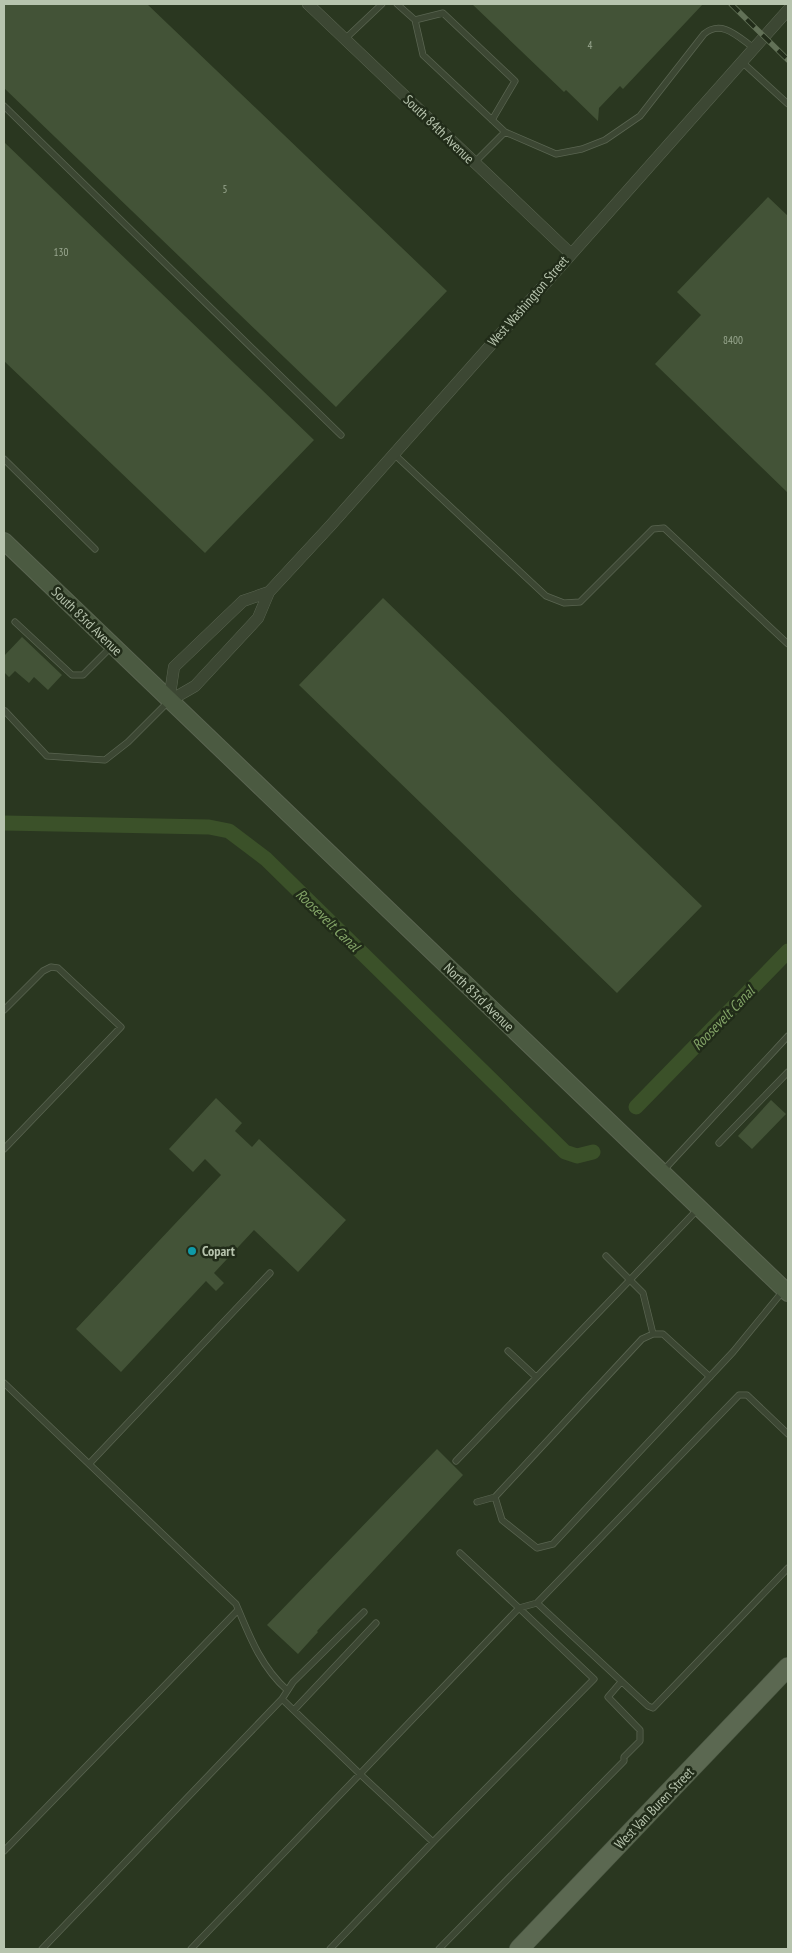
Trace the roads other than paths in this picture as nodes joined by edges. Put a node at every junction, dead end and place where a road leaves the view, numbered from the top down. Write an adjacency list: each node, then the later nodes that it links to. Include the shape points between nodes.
1 (308, 4): 6 (street, South 84th Avenue)
2 (382, 4): 6 (lane)
3 (397, 4): 5 (lane)
4 (787, 15): 7 (street, West Washington Street)
5 (415, 20): 11 (lane, via 423,55); 11 (lane, via 443,13 515,81)
6 (345, 39): 13 (street, South 84th Avenue)
7 (754, 48): 8 (street, West Washington Street); 12 (lane, via 730,31 712,27 640,116 605,140 582,149 556,154)
8 (742, 62): 9 (lane); 14 (street, West Washington Street)
9 (788, 104)
10 (4, 106): 15 (lane)
11 (492, 120): 12 (lane)
12 (505, 132): 13 (lane)
13 (474, 163): 14 (street, South 84th Avenue)
14 (570, 253): 16 (street, West Washington Street)
15 (341, 435)
16 (394, 454): 20 (street, West Washington Street); 22 (lane, via 546,596 564,603 580,602 654,529 664,528)
17 (4, 458): 19 (lane)
18 (4, 541): 23 (main road, South 83rd Avenue)
19 (95, 549)
20 (269, 592): 24 (street, West Washington Street, via 258,618 227,652 195,686); 24 (street, West Washington Street, via 243,601 174,667)
21 (15, 622): 23 (lane, via 72,675 83,675)
22 (788, 644)
23 (113, 646): 24 (main road, South 83rd Avenue)
24 (169, 701): 25 (lane, via 105,760 47,756); 31 (main road, North 83rd Avenue)
25 (5, 711)
26 (4, 1010): 30 (lane, via 43,971 58,968 120,1027)
27 (788, 1036): 31 (lane)
28 (788, 1072): 29 (lane)
29 (719, 1143)
30 (4, 1149)
31 (661, 1173): 32 (main road, North 83rd Avenue)
32 (699, 1208): 35 (lane); 36 (main road, North 83rd Avenue)
33 (606, 1256): 35 (lane)
34 (270, 1273): 44 (lane)
35 (630, 1280): 37 (lane, via 644,1293); 39 (lane)
36 (787, 1290): 40 (lane)
37 (653, 1334): 40 (lane, via 663,1334); 45 (lane, via 642,1339)
38 (508, 1351): 39 (lane)
39 (536, 1377): 43 (lane)
40 (710, 1377): 45 (lane, via 553,1544 538,1548 502,1520)
41 (4, 1383): 44 (lane)
42 (788, 1434): 49 (lane, via 747,1395 739,1395)
43 (456, 1461)
44 (89, 1464): 51 (lane, via 236,1604)
45 (495, 1497): 46 (lane)
46 (477, 1502)
47 (460, 1553): 50 (lane)
48 (788, 1568): 55 (lane, via 653,1708)
49 (537, 1603): 50 (lane); 55 (lane)
50 (519, 1608): 59 (lane); 60 (lane, via 594,1679)
51 (238, 1610): 56 (lane, via 272,1678); 61 (lane)
52 (364, 1612): 56 (lane)
53 (376, 1623): 58 (lane)
54 (788, 1667): 66 (main road, West Van Buren Street)
55 (621, 1682): 65 (lane, via 608,1697 640,1730 640,1741)
56 (286, 1690): 57 (lane)
57 (282, 1699): 58 (lane); 62 (lane)
58 (294, 1710): 59 (lane)
59 (360, 1774): 60 (lane); 63 (lane)
60 (433, 1842): 64 (lane)
61 (4, 1851)
62 (42, 1949)
63 (192, 1949)
64 (330, 1949)
65 (439, 1949)
66 (519, 1949)

